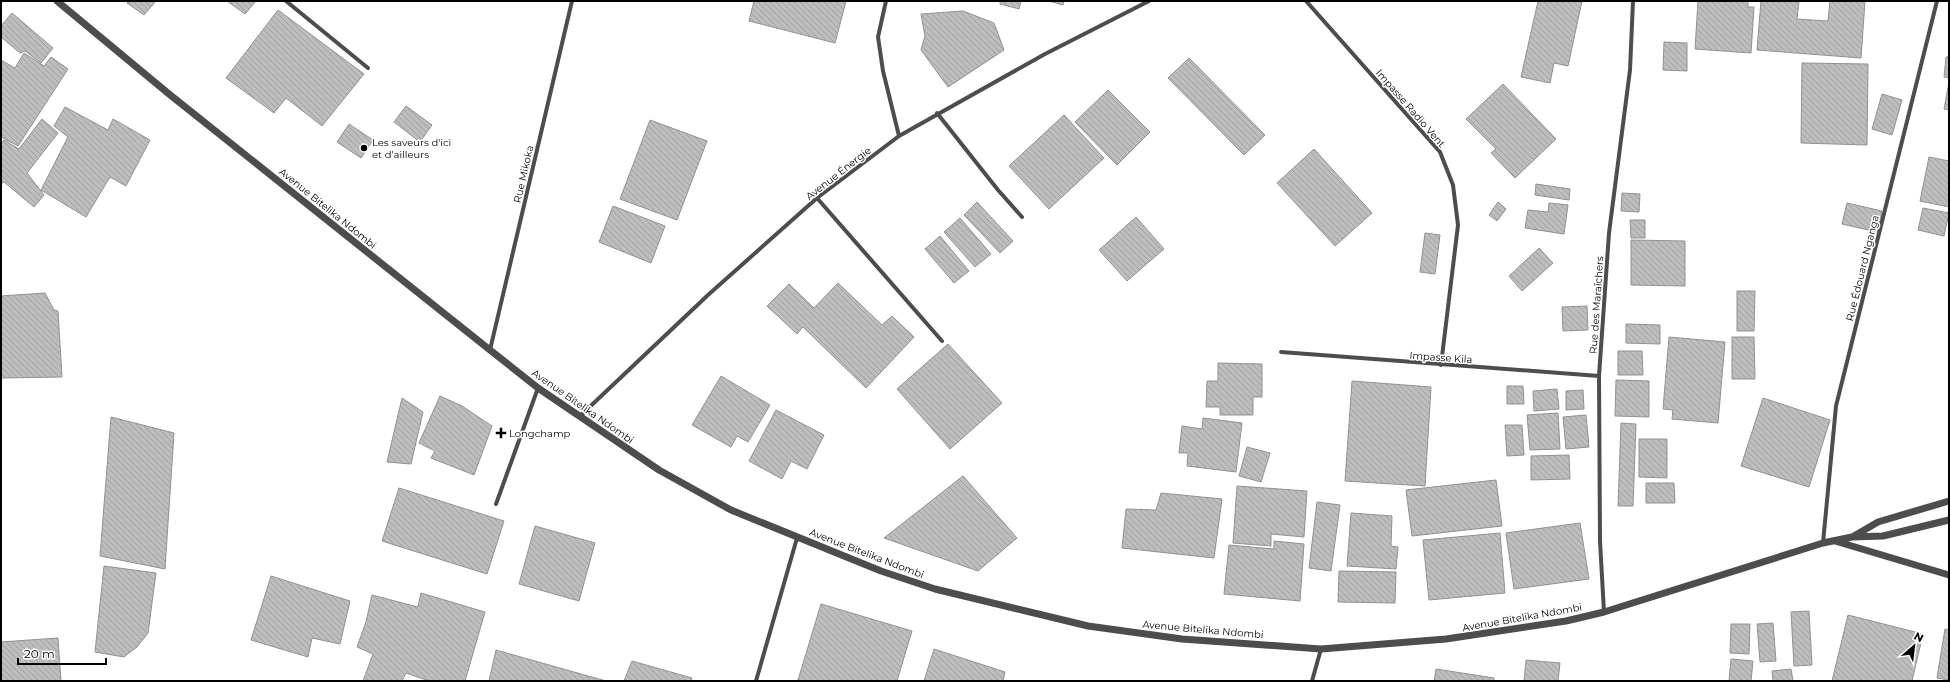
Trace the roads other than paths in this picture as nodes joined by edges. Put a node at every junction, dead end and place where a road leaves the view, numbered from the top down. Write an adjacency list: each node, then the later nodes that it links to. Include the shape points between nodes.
1 (57, 1): 16 (street, Avenue Bitelika Ndombi, via 169,94)
2 (286, 1): 10 (street)
3 (572, 1): 16 (street, Rue Mikoka)
4 (886, 1): 12 (street, via 878,37 883,71)
5 (1148, 1): 9 (street, Avenue Énergie)
6 (1306, 1): 18 (street, Impasse Radio Vent, via 1440,152 1454,186 1458,225)
7 (1633, 1): 19 (street, Rue des Maraîchers, via 1630,70 1609,233)
8 (1937, 1): 28 (street, Rue Édouard Nganga, via 1836,406)
9 (1143, 2): 11 (street, Avenue Énergie)
10 (368, 68)
11 (937, 114): 12 (street, Avenue Énergie); 14 (street)
12 (900, 136): 13 (street, Avenue Énergie)
13 (817, 198): 15 (street); 21 (street, Avenue Énergie, via 708,295)
14 (1022, 217)
15 (942, 341)
16 (490, 350): 20 (street, Avenue Bitelika Ndombi)
17 (1281, 352): 18 (street, Impasse Kila)
18 (1441, 365): 19 (street, Impasse Kila)
19 (1599, 376): 30 (street, Rue des Maraîchers, via 1600,541)
20 (538, 388): 21 (street, Avenue Bitelika Ndombi); 23 (street)
21 (579, 416): 26 (street, Avenue Bitelika Ndombi, via 660,470 724,506)
22 (1949, 502): 25 (street, via 1878,522)
23 (496, 504)
24 (1949, 520): 25 (street, via 1884,536)
25 (1852, 537): 27 (street, Avenue Bitelika Ndombi)
26 (797, 538): 31 (street, Avenue Bitelika Ndombi, via 935,589 1088,626 1182,639); 32 (street)
27 (1835, 541): 28 (street, Avenue Bitelika Ndombi); 29 (street)
28 (1823, 543): 30 (street, Avenue Bitelika Ndombi)
29 (1949, 575)
30 (1604, 612): 31 (street, Avenue Bitelika Ndombi, via 1566,621 1446,640)
31 (1321, 649): 33 (street)
32 (756, 681)
33 (1312, 681)

